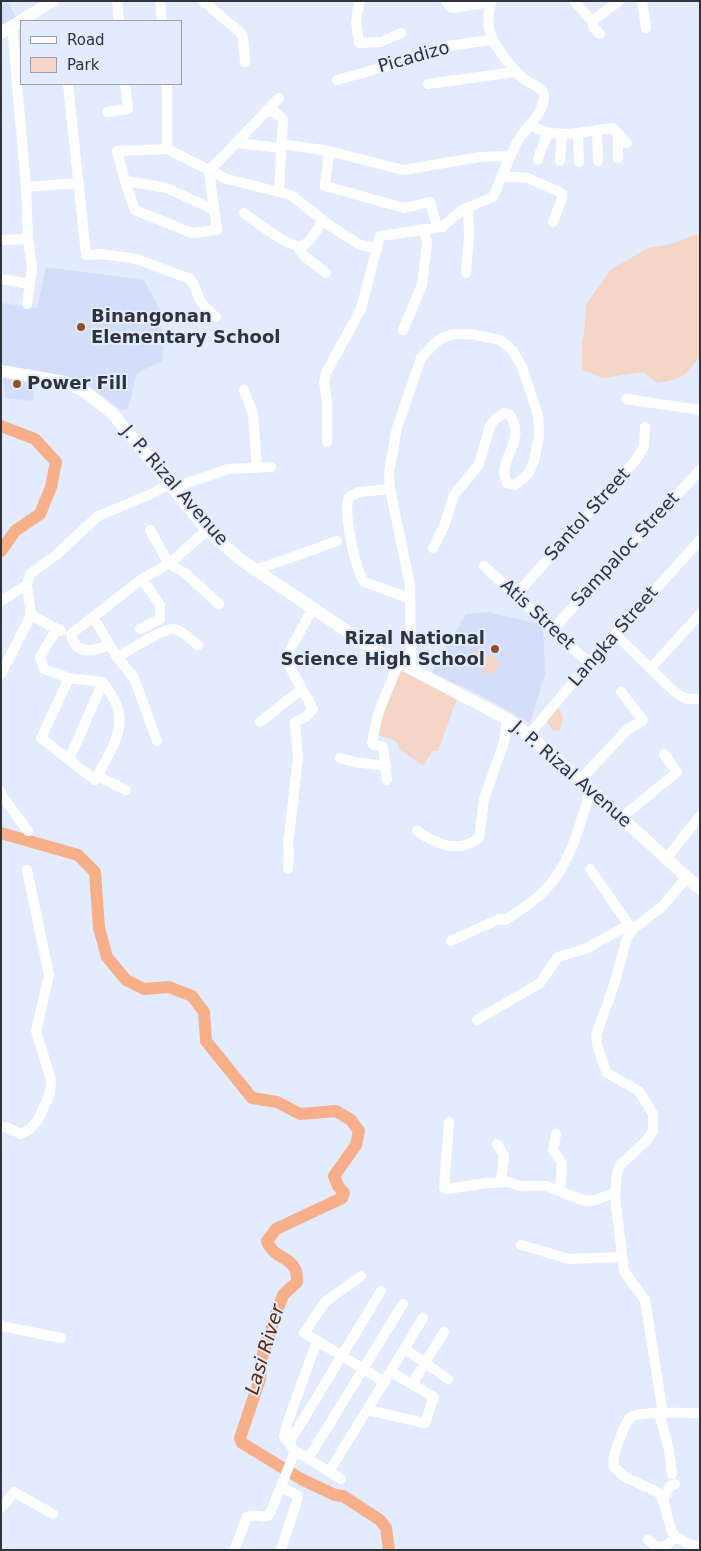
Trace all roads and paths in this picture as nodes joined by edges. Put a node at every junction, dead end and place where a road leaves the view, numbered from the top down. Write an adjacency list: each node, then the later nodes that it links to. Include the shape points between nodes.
1 (53, 1): 11 (main road)
2 (117, 1): 12 (street)
3 (160, 1): 13 (street)
4 (203, 1): 21 (street, via 241,33)
5 (359, 1): 18 (street, via 356,22 360,43 381,42)
6 (446, 1): 10 (street, via 453,8)
7 (574, 1): 15 (street)
8 (619, 1): 15 (street)
9 (642, 1): 16 (street)
10 (490, 2): 20 (street, via 488,18)
11 (22, 20)
12 (119, 20)
13 (162, 20)
14 (20, 21): 17 (main road)
15 (592, 21): 19 (street)
16 (646, 28)
17 (7, 29): 52 (street)
18 (401, 33)
19 (600, 34)
20 (492, 40): 22 (street); 23 (street, Picadizo, via 448,46)
21 (245, 62)
22 (516, 72): 24 (street); 31 (street, via 543,92 540,109)
23 (337, 80)
24 (428, 84)
25 (68, 85): 51 (street)
26 (125, 85): 30 (street, via 128,109)
27 (167, 85): 40 (street)
28 (279, 98): 29 (street)
29 (266, 111): 37 (street); 39 (street, via 283,119)
30 (107, 112)
31 (530, 125): 33 (street); 42 (street)
32 (597, 130): 35 (street); 36 (street, via 614,128); 46 (street)
33 (547, 132): 34 (street); 44 (street)
34 (562, 134): 35 (street); 45 (street)
35 (578, 134): 47 (street)
36 (618, 134): 38 (street); 43 (street)
37 (236, 143): 39 (street); 48 (street)
38 (627, 143)
39 (282, 146): 41 (street); 53 (street)
40 (167, 149): 48 (street); 50 (street, via 117,151)
41 (328, 151): 42 (street, via 403,170 480,157); 59 (street, via 325,186 404,208 430,202)
42 (511, 156): 49 (street)
43 (618, 158)
44 (538, 160)
45 (560, 160)
46 (598, 161)
47 (579, 162)
48 (209, 171): 53 (street); 55 (street)
49 (502, 176): 54 (street, via 493,197); 58 (street, via 528,178 562,194)
50 (125, 181): 55 (street, via 166,188); 55 (street, via 135,210 192,233 216,230)
51 (79, 183): 52 (street); 70 (street, via 86,255 137,259 190,279 207,310)
52 (26, 187): 61 (street)
53 (279, 192): 57 (street, via 291,196)
54 (468, 208): 59 (street, via 442,227); 66 (street)
55 (214, 210)
56 (244, 213): 63 (street)
57 (323, 220): 63 (street, via 303,246); 64 (street, via 360,245)
58 (553, 222)
59 (437, 227): 60 (street)
60 (424, 229): 64 (street, via 380,236); 71 (street, via 427,243 422,285)
61 (28, 239): 62 (street); 68 (street, via 32,268)
62 (1, 240)
63 (298, 247): 65 (street, via 304,256)
64 (376, 248): 77 (street, via 361,309 326,373)
65 (326, 272)
66 (466, 274)
67 (1, 279): 68 (street)
68 (30, 284): 69 (street)
69 (27, 304)
70 (216, 317)
71 (403, 330)
72 (1, 371): 81 (main road, J. P. Rizal Avenue, via 65,382 84,391 112,413)
73 (244, 390): 79 (street, via 252,414)
74 (626, 399): 75 (street)
75 (700, 410)
76 (645, 427): 93 (street, Santol Street, via 644,446 636,460)
77 (326, 442)
78 (271, 467): 79 (street)
79 (257, 468): 81 (street, via 228,469)
80 (700, 470): 103 (street, Sampaloc Street)
81 (171, 486): 84 (main road, J. P. Rizal Avenue); 92 (street, via 98,516 30,574)
82 (390, 489): 87 (street, via 389,472 397,428 421,358 442,338 454,334 500,340 513,351 522,367 538,415 539,436 534,461 521,482 515,485 507,483 503,476 515,441 515,423 505,413 495,419 479,464 454,494); 94 (street); 94 (street, via 359,492 349,497 350,538 364,582)
83 (150, 530): 88 (street)
84 (207, 530): 88 (street); 90 (main road, J. P. Rizal Avenue)
85 (700, 540): 105 (street, Langka Street)
86 (337, 541): 90 (street)
87 (433, 548)
88 (169, 564): 91 (street); 96 (street, via 185,573)
89 (484, 566): 93 (street, Atis Street)
90 (256, 570): 97 (main road, J. P. Rizal Avenue)
91 (142, 579): 100 (street); 101 (street, via 160,605 160,619)
92 (27, 585): 95 (street); 99 (street)
93 (516, 595): 103 (street, Atis Street)
94 (410, 598): 112 (street)
95 (1, 601)
96 (219, 604)
97 (312, 609): 109 (main road, J. P. Rizal Avenue); 116 (street, via 288,654 287,662)
98 (700, 614): 111 (street)
99 (32, 615): 102 (street); 113 (street)
100 (93, 617): 104 (street); 106 (street)
101 (140, 629)
102 (56, 630): 104 (street); 114 (street, via 40,658 44,669)
103 (552, 630): 110 (street, Atis Street)
104 (71, 634): 106 (street, via 74,644 82,650)
105 (616, 635): 110 (street, Langka Street); 111 (street)
106 (110, 645): 108 (street)
107 (198, 645): 108 (street, via 180,631 171,629)
108 (117, 657): 122 (street, via 134,678)
109 (398, 662): 112 (main road, J. P. Rizal Avenue); 126 (street, via 378,714 372,743 383,747)
110 (589, 663): 121 (street, Langka Street)
111 (651, 668): 118 (street, via 677,694 688,699)
112 (411, 669): 119 (main road, J. P. Rizal Avenue)
113 (1, 674)
114 (69, 678): 115 (street); 125 (street, via 41,738)
115 (103, 682): 125 (street); 127 (street, via 118,707 120,723 118,734)
116 (302, 689): 120 (street); 138 (street, via 313,710 295,722 298,757)
117 (621, 692): 129 (street, via 643,720 627,730)
118 (700, 699)
119 (507, 719): 121 (main road, J. P. Rizal Avenue); 136 (street, via 504,742 484,799 479,838 465,846 443,846)
120 (260, 722)
121 (529, 735): 129 (main road, J. P. Rizal Avenue)
122 (157, 742)
123 (664, 754): 133 (street, via 677,772)
124 (340, 758): 126 (street)
125 (69, 760): 127 (street, via 95,780)
126 (386, 766): 128 (street)
127 (97, 776): 130 (street)
128 (388, 780)
129 (580, 780): 131 (main road, J. P. Rizal Avenue)
130 (126, 790)
131 (590, 791): 133 (main road, J. P. Rizal Avenue); 144 (street, via 574,843 564,867 553,882 505,920 500,919)
132 (1, 792): 135 (street)
133 (621, 818): 137 (main road, J. P. Rizal Avenue)
134 (699, 819): 137 (street)
135 (28, 831)
136 (417, 831)
137 (666, 859): 141 (main road, J. P. Rizal Avenue)
138 (288, 869)
139 (590, 869): 143 (street)
140 (27, 870): 147 (street, via 49,975 36,1031 51,1080 50,1093 38,1120 30,1129 21,1134)
141 (687, 877): 142 (main road, J. P. Rizal Avenue); 143 (street, via 662,907)
142 (700, 890)
143 (631, 926): 145 (street, via 558,957 540,983); 152 (street, via 596,1034 607,1073 639,1091 653,1114 653,1131 620,1165)
144 (451, 941)
145 (477, 1020)
146 (449, 1122): 150 (street, via 444,1188)
147 (1, 1127)
148 (556, 1134): 151 (street, via 553,1150 562,1163)
149 (497, 1144): 150 (street, via 504,1156)
150 (501, 1182): 151 (street, via 546,1186)
151 (560, 1192): 152 (street, via 585,1201)
152 (615, 1192): 154 (street)
153 (521, 1245): 154 (street, via 569,1259)
154 (622, 1257): 173 (street, via 624,1271 645,1300)
155 (361, 1276): 162 (street, via 325,1302 304,1332)
156 (382, 1290): 164 (street)
157 (403, 1304): 166 (street)
158 (423, 1318): 163 (street)
159 (1, 1326): 161 (street)
160 (444, 1332): 165 (street)
161 (61, 1338)
162 (317, 1341): 164 (street); 174 (street, via 287,1424 284,1437)
163 (404, 1349): 165 (street); 167 (street)
164 (342, 1356): 166 (street); 174 (street)
165 (425, 1363): 168 (street); 170 (street)
166 (363, 1369): 169 (street); 175 (street)
167 (391, 1372): 169 (street); 170 (street)
168 (448, 1379)
169 (385, 1382): 171 (street)
170 (412, 1384): 171 (street, via 434,1398 425,1423)
171 (368, 1410): 176 (street)
172 (700, 1412): 173 (street)
173 (661, 1414): 179 (street, via 674,1479); 179 (street, via 645,1413 629,1418 613,1459 614,1467 625,1477 659,1493)
174 (292, 1447): 175 (street); 178 (street)
175 (308, 1459): 176 (street)
176 (329, 1472): 177 (street)
177 (341, 1479)
178 (281, 1486): 186 (street, via 268,1516 247,1517); 187 (street, via 298,1498)
179 (663, 1500): 182 (street)
180 (1, 1508): 181 (street, via 14,1492)
181 (53, 1514)
182 (676, 1537): 184 (street); 185 (street, via 666,1546)
183 (648, 1540): 185 (street)
184 (700, 1547)
185 (657, 1548)
186 (234, 1550)
187 (281, 1550)

